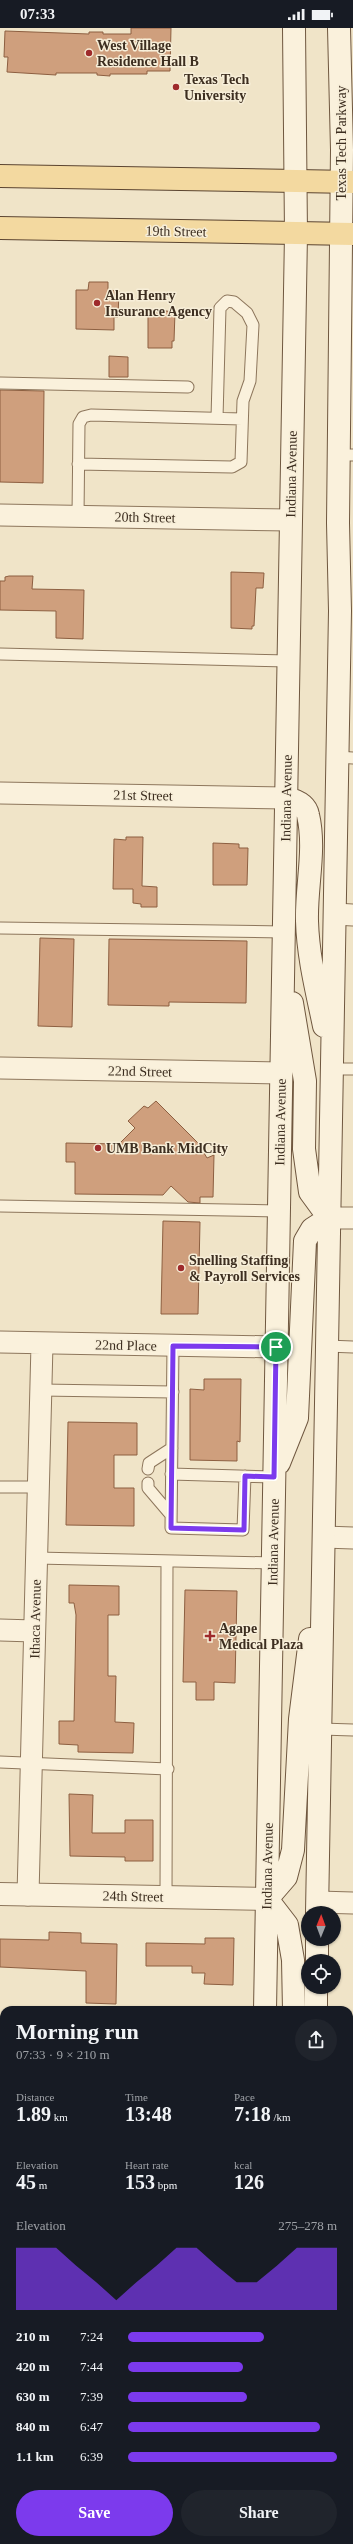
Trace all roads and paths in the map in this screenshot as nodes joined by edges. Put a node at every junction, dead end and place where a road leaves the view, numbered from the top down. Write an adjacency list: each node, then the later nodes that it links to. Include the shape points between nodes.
1 (294, 28): 4 (main road)
2 (339, 28): 5 (main road, Texas Tech Parkway)
3 (0, 176): 4 (main road)
4 (295, 181): 5 (main road); 7 (main road)
5 (347, 182): 8 (main road, Texas Tech Parkway)
6 (0, 228): 7 (main road, 19th Street)
7 (296, 234): 8 (main road, 19th Street); 17 (main road, Indiana Avenue)
8 (346, 234): 13 (main road)
9 (0, 383): 10 (lane)
10 (188, 387)
11 (217, 418): 12 (lane); 12 (lane, via 220,308 227,301 234,302 247,313 253,325 250,381 243,401); 14 (lane, via 91,415 83,417 78,424)
12 (242, 419): 14 (lane, via 241,462 232,467)
13 (346, 455): 18 (main road)
14 (78, 464): 16 (lane)
15 (0, 515): 16 (street, 20th Street)
16 (78, 516): 17 (street, 20th Street)
17 (290, 520): 20 (main road, Indiana Avenue)
18 (346, 611): 21 (main road)
19 (0, 654): 20 (lane)
20 (288, 661): 23 (main road, Indiana Avenue)
21 (345, 757): 24 (main road)
22 (0, 793): 23 (street, 21st Street)
23 (286, 798): 26 (main road, Indiana Avenue); 27 (main road, via 299,801 308,814 311,845 307,921 312,973)
24 (344, 915): 27 (main road)
25 (0, 928): 26 (lane)
26 (283, 940): 29 (main road, Indiana Avenue); 32 (main road, via 305,1081 304,1149 310,1192)
27 (339, 1067): 32 (main road)
28 (0, 1068): 29 (street, 22nd Street)
29 (281, 1073): 31 (main road, Indiana Avenue)
30 (0, 1206): 31 (lane)
31 (278, 1212): 38 (main road, Indiana Avenue)
32 (329, 1218): 33 (street); 37 (main road); 46 (main road, via 312,1229 305,1241 297,1418)
33 (353, 1218)
34 (0, 1342): 35 (street, 22nd Place)
35 (42, 1344): 36 (street, 22nd Place); 40 (street, Ithaca Avenue)
36 (173, 1346): 38 (street, 22nd Place); 41 (lane)
37 (327, 1346): 39 (lane); 51 (main road)
38 (276, 1347): 46 (main road, Indiana Avenue)
39 (353, 1347)
40 (41, 1390): 41 (lane); 49 (street, Ithaca Avenue)
41 (173, 1392): 42 (lane)
42 (172, 1448): 43 (lane, via 149,1462); 44 (lane)
43 (148, 1469)
44 (171, 1474): 45 (lane); 50 (lane)
45 (245, 1476): 46 (lane); 50 (lane, via 244,1530 171,1528)
46 (274, 1477): 55 (main road, Indiana Avenue)
47 (148, 1483): 50 (lane, via 148,1488)
48 (0, 1487): 49 (lane)
49 (38, 1487): 53 (street, Ithaca Avenue)
50 (171, 1515)
51 (324, 1537): 52 (street); 58 (main road); 66 (main road, via 300,1719 293,1850 286,1877)
52 (353, 1538)
53 (36, 1558): 54 (lane); 57 (street, Ithaca Avenue)
54 (167, 1561): 55 (lane); 62 (lane)
55 (272, 1563): 66 (main road, Indiana Avenue)
56 (0, 1630): 57 (street)
57 (34, 1631): 61 (street, Ithaca Avenue)
58 (321, 1729): 59 (lane); 68 (main road)
59 (353, 1730)
60 (0, 1762): 61 (lane)
61 (31, 1763): 62 (lane); 64 (street, Ithaca Avenue)
62 (168, 1769): 65 (lane)
63 (0, 1894): 64 (main road, 24th Street)
64 (28, 1895): 65 (main road, 24th Street)
65 (166, 1897): 66 (main road, 24th Street)
66 (267, 1899): 71 (main road, Indiana Avenue); 72 (main road, via 287,1925 293,1960)
67 (353, 1903): 69 (street)
68 (318, 1906)
69 (332, 1906)
70 (316, 1994): 73 (main road)
71 (265, 2006)
72 (294, 2006)
73 (316, 2006)

